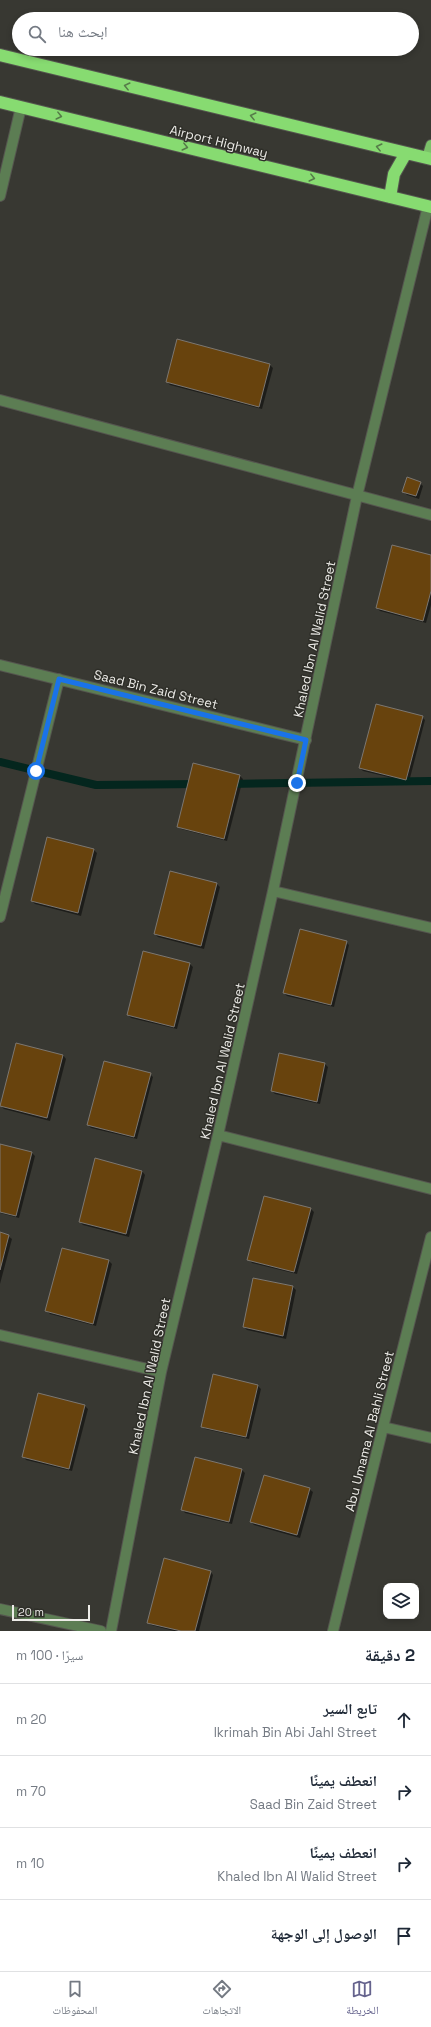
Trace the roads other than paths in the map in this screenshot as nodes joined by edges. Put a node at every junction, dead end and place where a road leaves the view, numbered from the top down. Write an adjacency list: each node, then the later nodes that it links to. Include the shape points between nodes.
1 (0, 55): 5 (highway, one-way to 1)
2 (0, 102): 3 (highway, Airport Highway)
3 (21, 107): 7 (street); 8 (highway, Airport Highway, one-way to 8)
4 (431, 145): 6 (main road)
5 (406, 153): 6 (highway); 8 (highway, via 394,174)
6 (429, 159)
7 (0, 196)
8 (390, 197): 9 (highway, Airport Highway)
9 (429, 207): 11 (street, Khaled Ibn Al Walid Street)
10 (0, 400): 11 (street)
11 (357, 496): 12 (street); 15 (street, Khaled Ibn Al Walid Street)
12 (431, 514)
13 (0, 665): 14 (street, Saad Bin Zaid Street)
14 (59, 679): 15 (street, Saad Bin Zaid Street); 17 (street)
15 (306, 740): 16 (street, Khaled Ibn Al Walid Street)
16 (273, 891): 18 (street); 19 (street, Khaled Ibn Al Walid Street)
17 (0, 918)
18 (431, 928)
19 (218, 1135): 20 (street); 23 (street, Khaled Ibn Al Walid Street)
20 (431, 1189)
21 (431, 1237): 24 (street, Abu Umama Al Bahli Street)
22 (0, 1335): 23 (street)
23 (161, 1372): 28 (street, Khaled Ibn Al Walid Street)
24 (382, 1427): 25 (street); 29 (street, Abu Umama Al Bahli Street)
25 (431, 1438)
26 (0, 1609): 27 (street)
27 (101, 1631)
28 (111, 1631)
29 (333, 1631)

